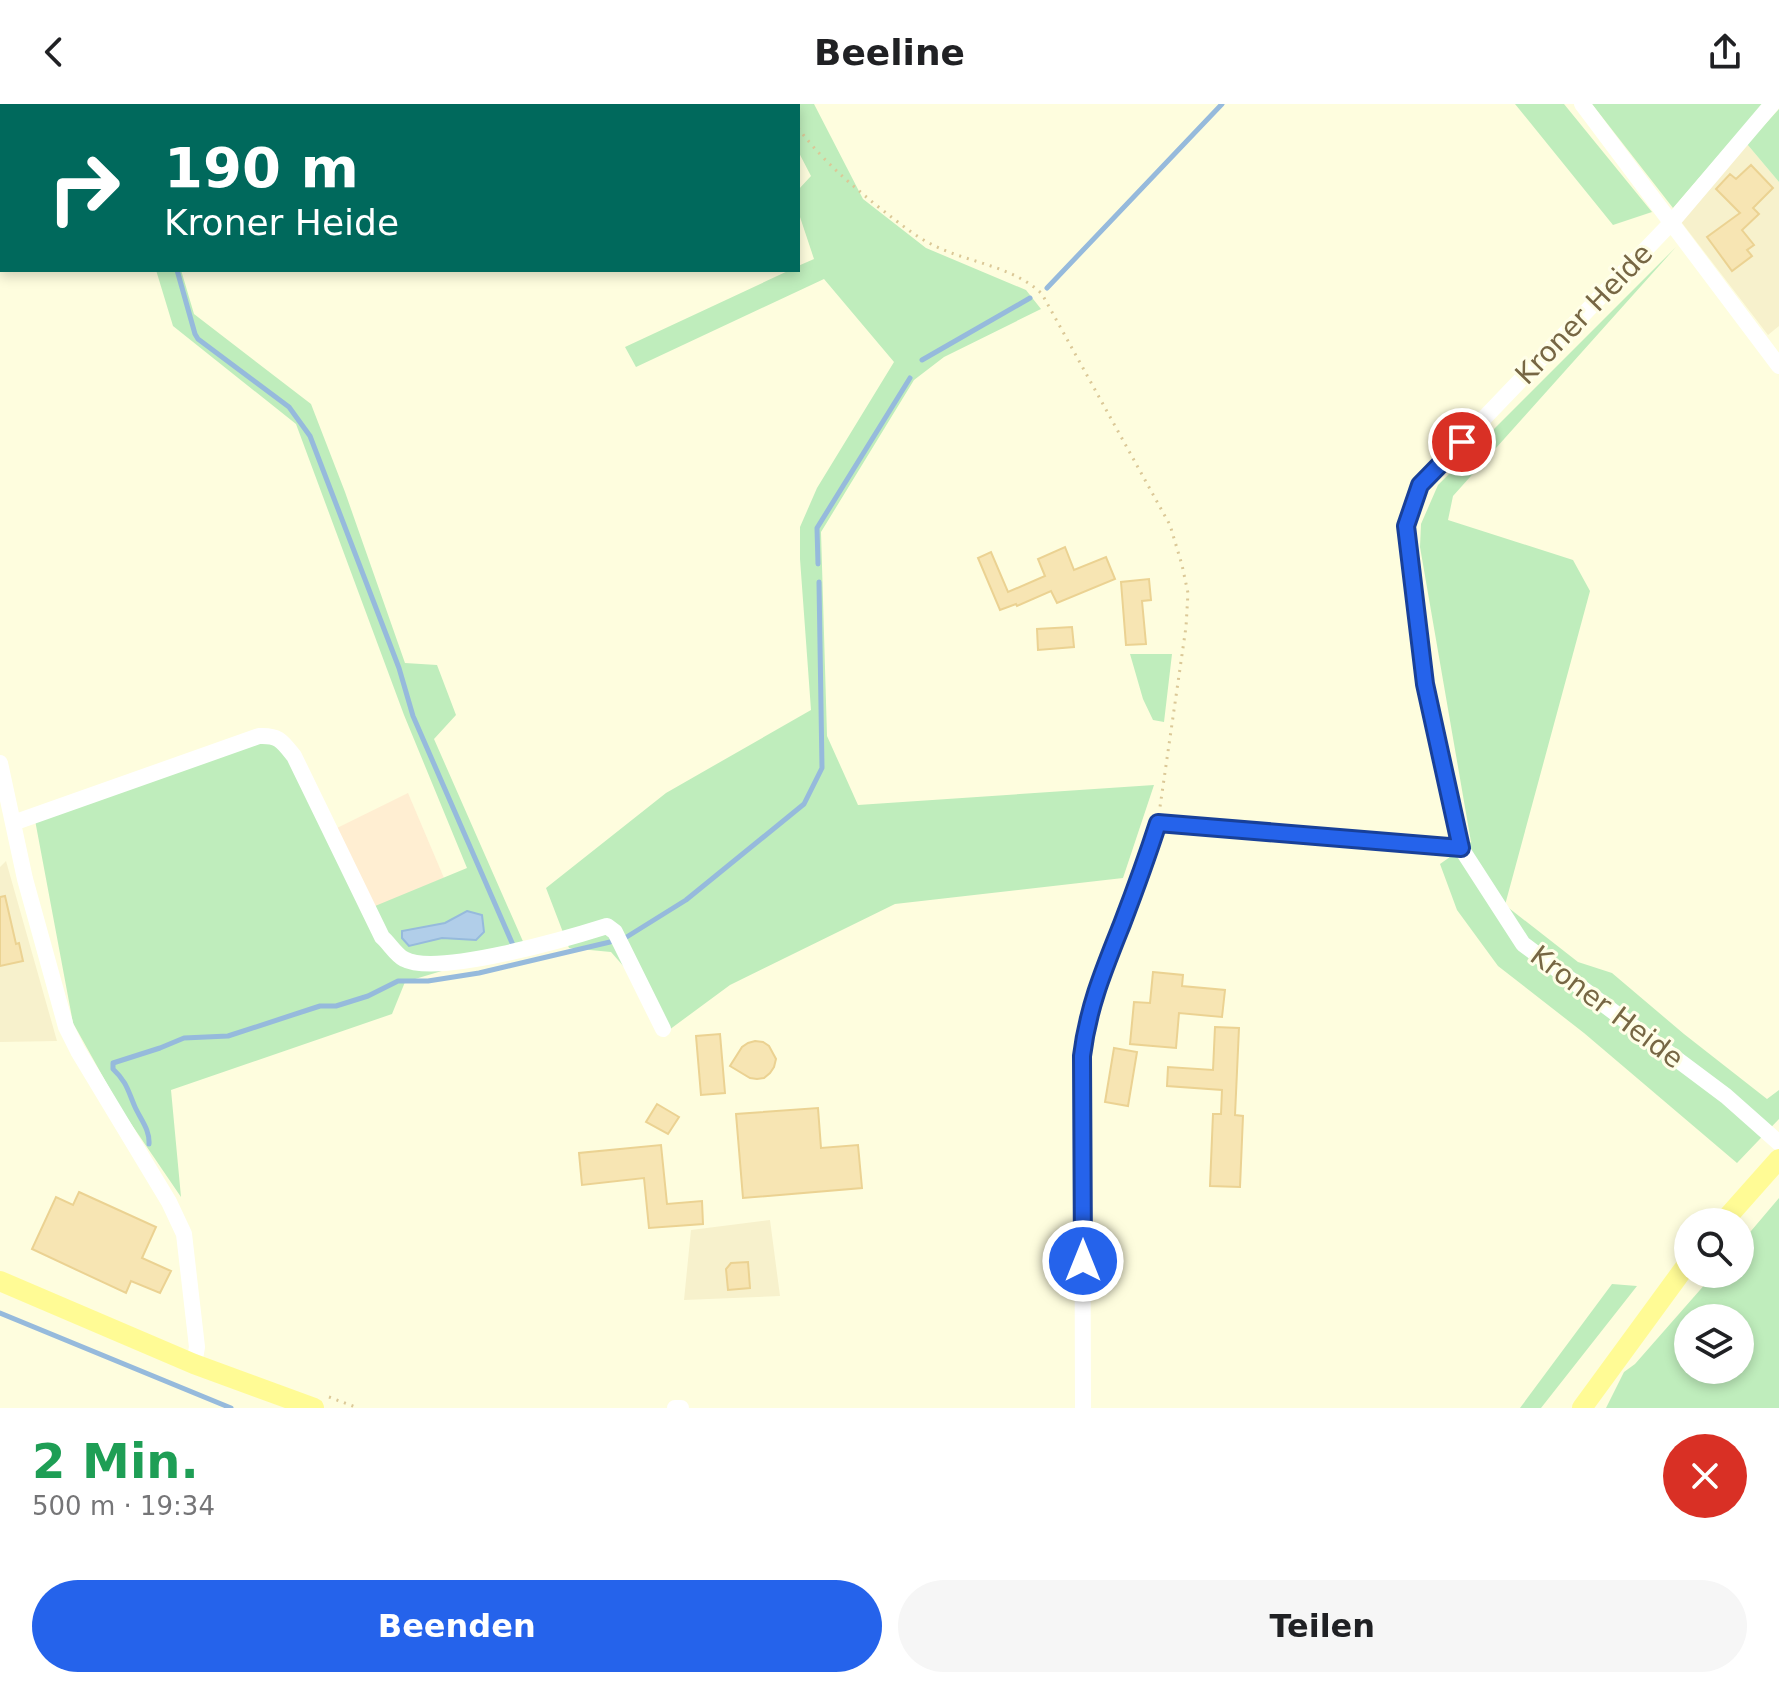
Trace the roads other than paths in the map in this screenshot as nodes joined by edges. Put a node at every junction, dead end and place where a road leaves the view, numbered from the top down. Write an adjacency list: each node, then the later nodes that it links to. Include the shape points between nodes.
1 (1582, 104): 3 (street)
2 (1772, 104): 3 (street, Kroner Heide)
3 (1671, 223): 4 (street, Kroner Heide); 7 (street, Kroner Heide, via 1420,485 1406,526 1425,684)
4 (1779, 366)
5 (0, 763): 6 (street)
6 (13, 823): 8 (street, via 273,735 294,756 382,937 403,959 425,964 474,960 607,926 615,932); 14 (street, via 66,1027 184,1234 197,1347)
7 (1461, 848): 9 (street, Kroner Heide, via 1523,944 1726,1096); 18 (street, via 1158,823 1085,1032)
8 (663, 1029)
9 (1779, 1143)
10 (1779, 1159): 11 (main road)
11 (1735, 1208)
12 (0, 1281): 14 (main road)
13 (1674, 1282): 19 (main road)
14 (194, 1364): 15 (main road)
15 (314, 1408)
16 (675, 1408): 17 (street)
17 (681, 1408)
18 (1083, 1408)
19 (1582, 1408)

